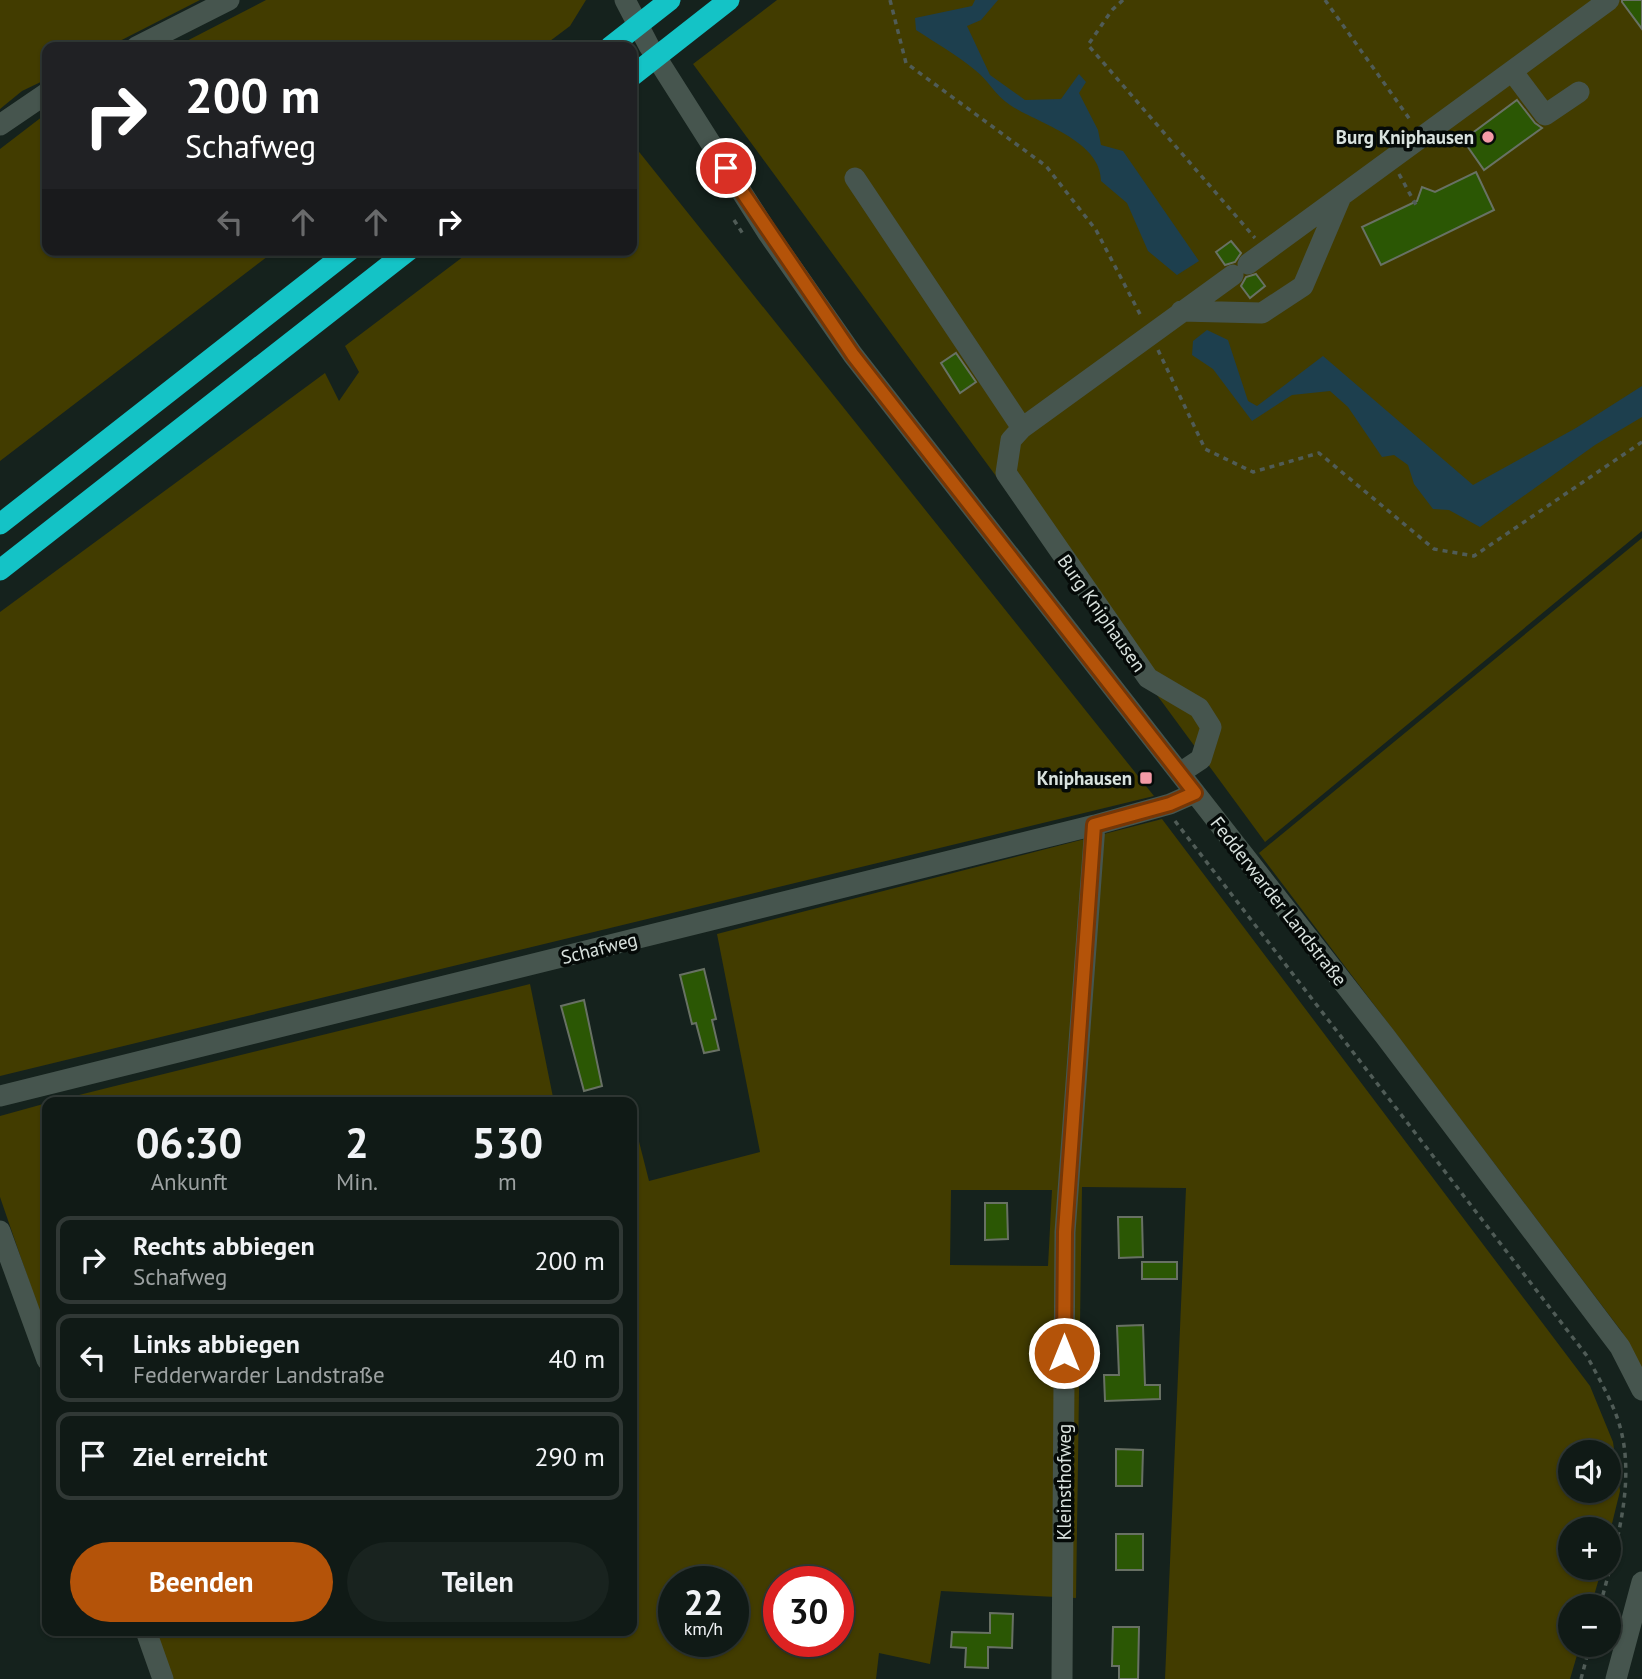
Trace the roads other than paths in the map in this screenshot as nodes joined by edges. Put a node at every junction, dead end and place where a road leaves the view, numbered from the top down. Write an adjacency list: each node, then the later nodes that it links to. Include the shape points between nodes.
1 (229, 0): 6 (street)
2 (625, 0): 21 (street, Fedderwarder Landstraße, via 685,105 853,355)
3 (670, 0): 7 (highway)
4 (729, 0): 9 (highway)
5 (1609, 0): 8 (street, Burg Kniphausen)
6 (146, 42)
7 (616, 42)
8 (1512, 71): 10 (street, via 1545,115); 14 (street, Burg Kniphausen)
9 (637, 72)
10 (1579, 92)
11 (42, 96): 12 (street)
12 (0, 125)
13 (855, 178): 18 (street)
14 (1340, 200): 17 (street, Burg Kniphausen); 17 (street, Burg Kniphausen, via 1303,286 1262,313)
15 (342, 256): 19 (highway)
16 (401, 256): 20 (highway)
17 (1181, 312): 18 (street, Burg Kniphausen)
18 (1022, 428): 21 (street, Burg Kniphausen, via 1011,440 1006,473 1148,678 1199,708 1211,727 1201,760)
19 (0, 524)
20 (0, 570)
21 (1180, 773): 22 (street, Fedderwarder Landstraße)
22 (1195, 793): 23 (street, Schafweg); 27 (street, Fedderwarder Landstraße, via 1571,1281 1620,1347)
23 (1094, 825): 24 (street, Schafweg); 31 (street, Kleinsthofweg, via 1065,1232)
24 (0, 1096)
25 (0, 1231): 26 (street)
26 (42, 1346)
27 (1642, 1390)
28 (1642, 1582): 32 (street)
29 (148, 1636): 30 (street)
30 (163, 1679)
31 (1062, 1679)
32 (1616, 1679)

